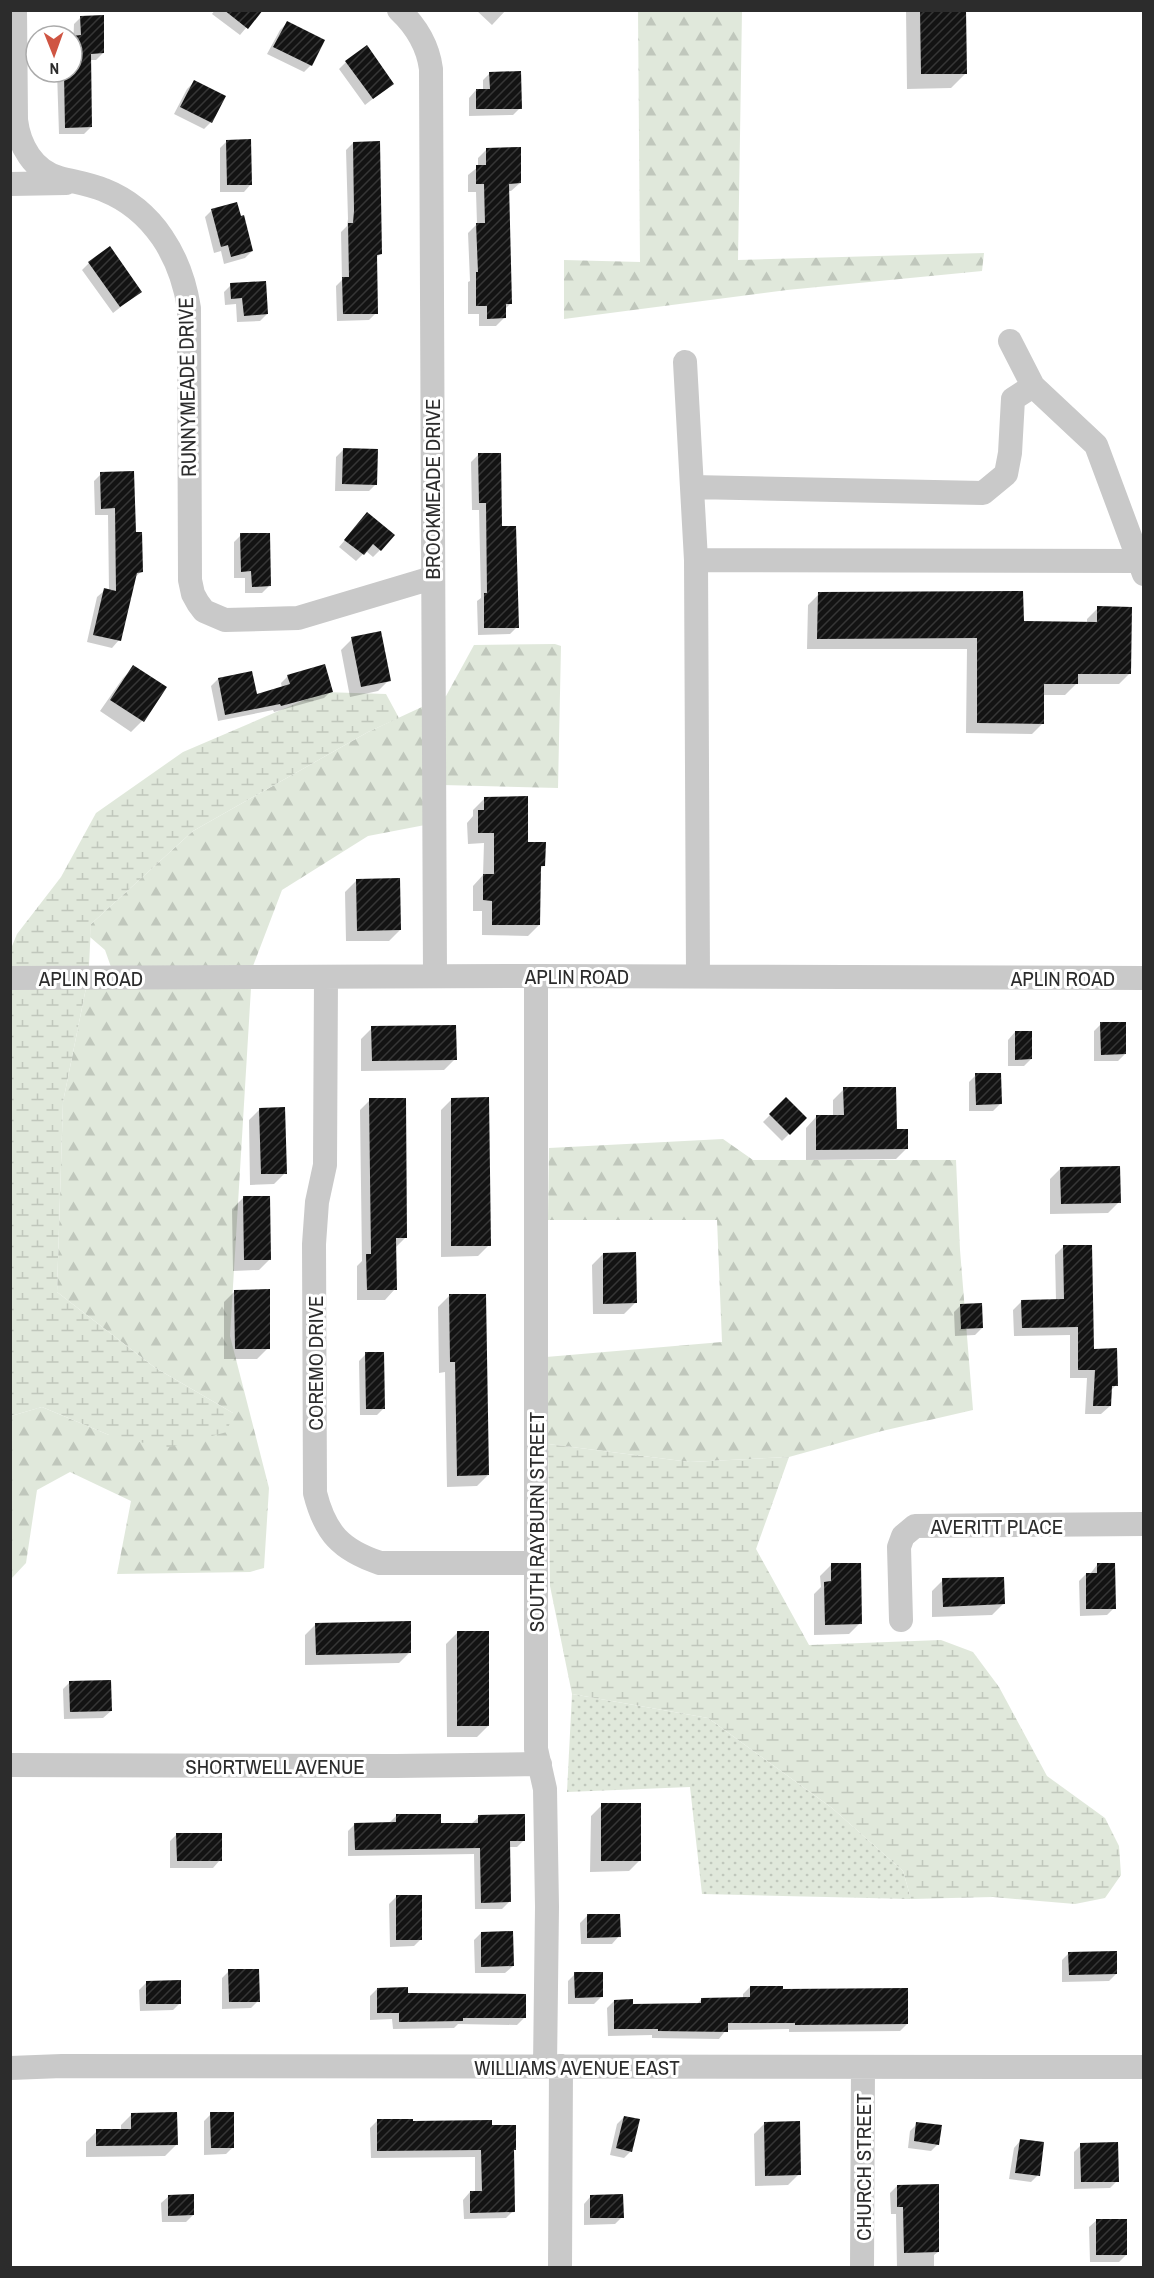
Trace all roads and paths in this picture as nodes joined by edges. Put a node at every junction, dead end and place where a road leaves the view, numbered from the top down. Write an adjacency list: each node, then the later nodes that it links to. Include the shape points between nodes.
1 (15, 10): 3 (street, RUNNYMEADE DRIVE, via 18,135 26,153 40,168 57,178)
2 (406, 13): 11 (street, BROOKMEADE DRIVE, via 426,49 431,69)
3 (86, 183): 4 (street); 11 (street, RUNNYMEADE DRIVE, via 125,201 156,228 186,287 190,580 193,594 204,611 225,620 298,618)
4 (10, 184)
5 (1010, 341): 7 (street)
6 (685, 362): 8 (street)
7 (1033, 386): 8 (street, via 1013,399 1006,474 983,493); 10 (street, via 1096,445)
8 (692, 487): 9 (street)
9 (696, 560): 10 (street); 14 (street)
10 (1141, 568)
11 (432, 578): 12 (street, BROOKMEADE DRIVE)
12 (435, 976): 13 (street, APLIN ROAD); 15 (street, APLIN ROAD)
13 (536, 976): 14 (street, APLIN ROAD); 19 (street, SOUTH RAYBURN STREET)
14 (698, 976): 17 (street, APLIN ROAD)
15 (327, 977): 16 (street, APLIN ROAD); 19 (street, COREMO DRIVE, via 325,1165 314,1244 315,1493 320,1511 329,1530 345,1548 381,1563)
16 (10, 978)
17 (1143, 978)
18 (1143, 1524): 20 (street, AVERITT PLACE, via 915,1526 903,1536 899,1547)
19 (536, 1563): 21 (street, SOUTH RAYBURN STREET, via 536,1749)
20 (901, 1620)
21 (540, 1764): 22 (street, SHORTWELL AVENUE); 23 (street, SOUTH RAYBURN STREET, via 545,1801)
22 (10, 1765)
23 (553, 2066): 24 (street, WILLIAMS AVENUE EAST); 26 (street, WILLIAMS AVENUE EAST); 27 (street, SOUTH RAYBURN STREET)
24 (863, 2067): 25 (street, WILLIAMS AVENUE EAST); 28 (street, CHURCH STREET)
25 (1143, 2067)
26 (10, 2068)
27 (560, 2268)
28 (862, 2268)

